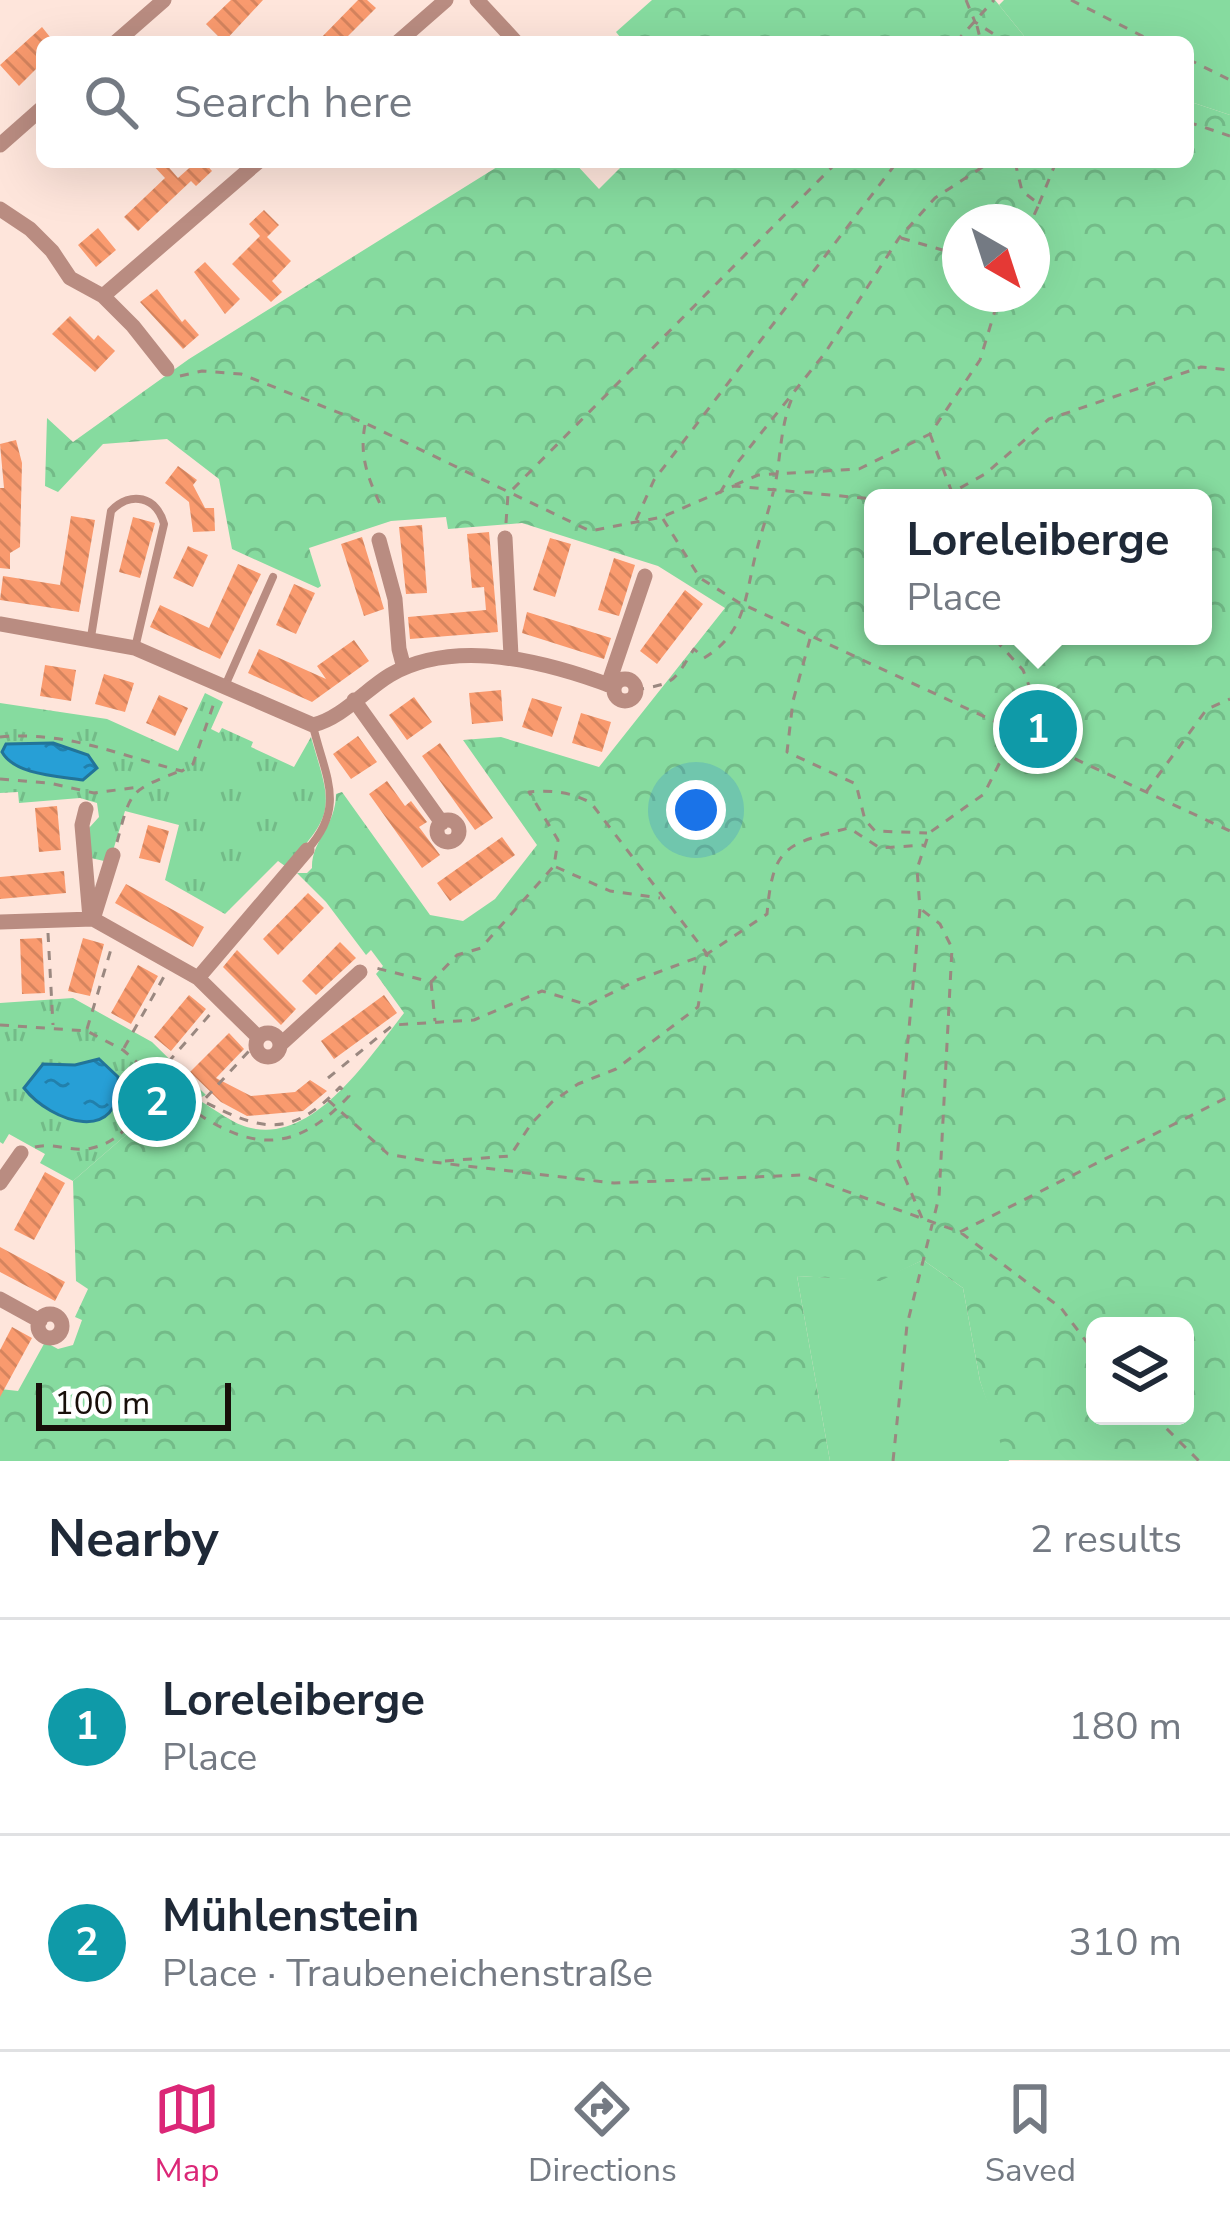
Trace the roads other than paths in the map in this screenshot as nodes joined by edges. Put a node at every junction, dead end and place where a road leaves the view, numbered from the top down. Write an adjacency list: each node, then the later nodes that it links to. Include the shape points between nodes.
1 (164, 0): 4 (street)
2 (446, 0): 5 (street)
3 (477, 0): 6 (street)
4 (123, 36)
5 (405, 36)
6 (510, 36)
7 (36, 113): 8 (street)
8 (0, 145)
9 (251, 168): 11 (street)
10 (0, 209): 11 (street, via 30,229 70,278)
11 (103, 296): 12 (street)
12 (167, 369)
13 (505, 538): 20 (street)
14 (379, 540): 21 (street)
15 (645, 576): 22 (street)
16 (272, 578): 23 (lane)
17 (0, 624): 18 (street)
18 (91, 639): 19 (street); 19 (lane, via 108,520 119,503 139,497 157,507 164,524)
19 (135, 648): 23 (street)
20 (512, 656): 21 (street); 22 (street)
21 (404, 668): 25 (street)
22 (611, 686): 24 (street, via 626,680)
23 (222, 687): 26 (street)
24 (635, 690)
25 (354, 700): 26 (street); 28 (street)
26 (313, 725): 29 (lane, via 332,803)
27 (86, 808): 31 (street)
28 (442, 823)
29 (307, 850): 34 (street)
30 (113, 855): 31 (street)
31 (92, 919): 32 (street); 34 (street)
32 (0, 922)
33 (360, 972): 34 (street, via 281,1044 272,1033 257,1041)
34 (198, 978)
35 (21, 1153): 36 (street)
36 (0, 1183)
37 (1, 1301): 38 (street)
38 (40, 1321)

